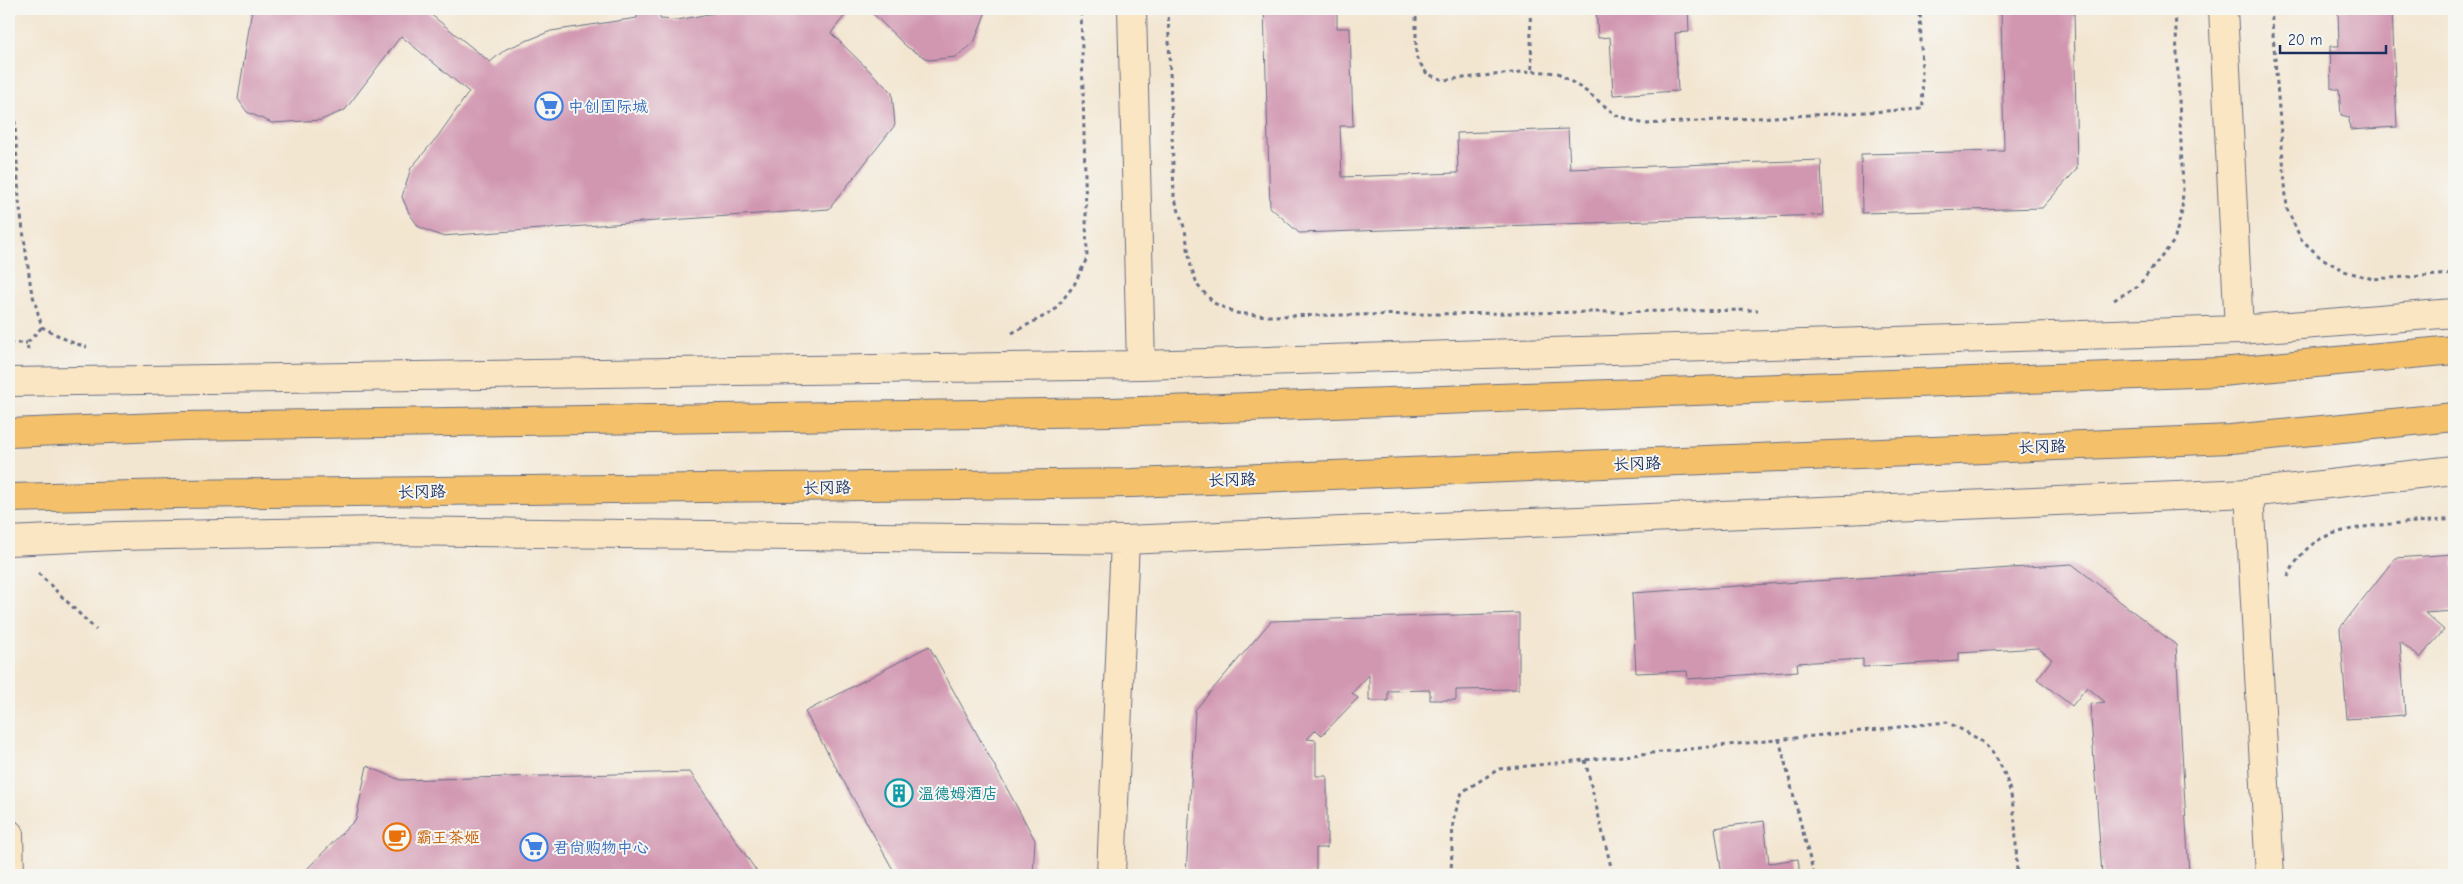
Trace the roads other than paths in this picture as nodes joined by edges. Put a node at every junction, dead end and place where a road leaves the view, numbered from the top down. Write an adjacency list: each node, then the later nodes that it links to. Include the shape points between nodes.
1 (1132, 9): 6 (street)
2 (2223, 9): 4 (street)
3 (2454, 314): 4 (street)
4 (2239, 330): 6 (street)
5 (2454, 350): 9 (main road, via 2221,372 1142,411 185,426)
6 (1141, 365): 7 (street)
7 (9, 382)
8 (2454, 417): 12 (main road, 长冈路, via 2231,439 1132,483)
9 (9, 433)
10 (2454, 470): 11 (street)
11 (2249, 493): 13 (street); 18 (street)
12 (9, 498)
13 (1125, 540): 14 (street, via 383,531); 17 (street)
14 (9, 541)
15 (9, 834): 16 (street)
16 (10, 875)
17 (1111, 875)
18 (2270, 875)

